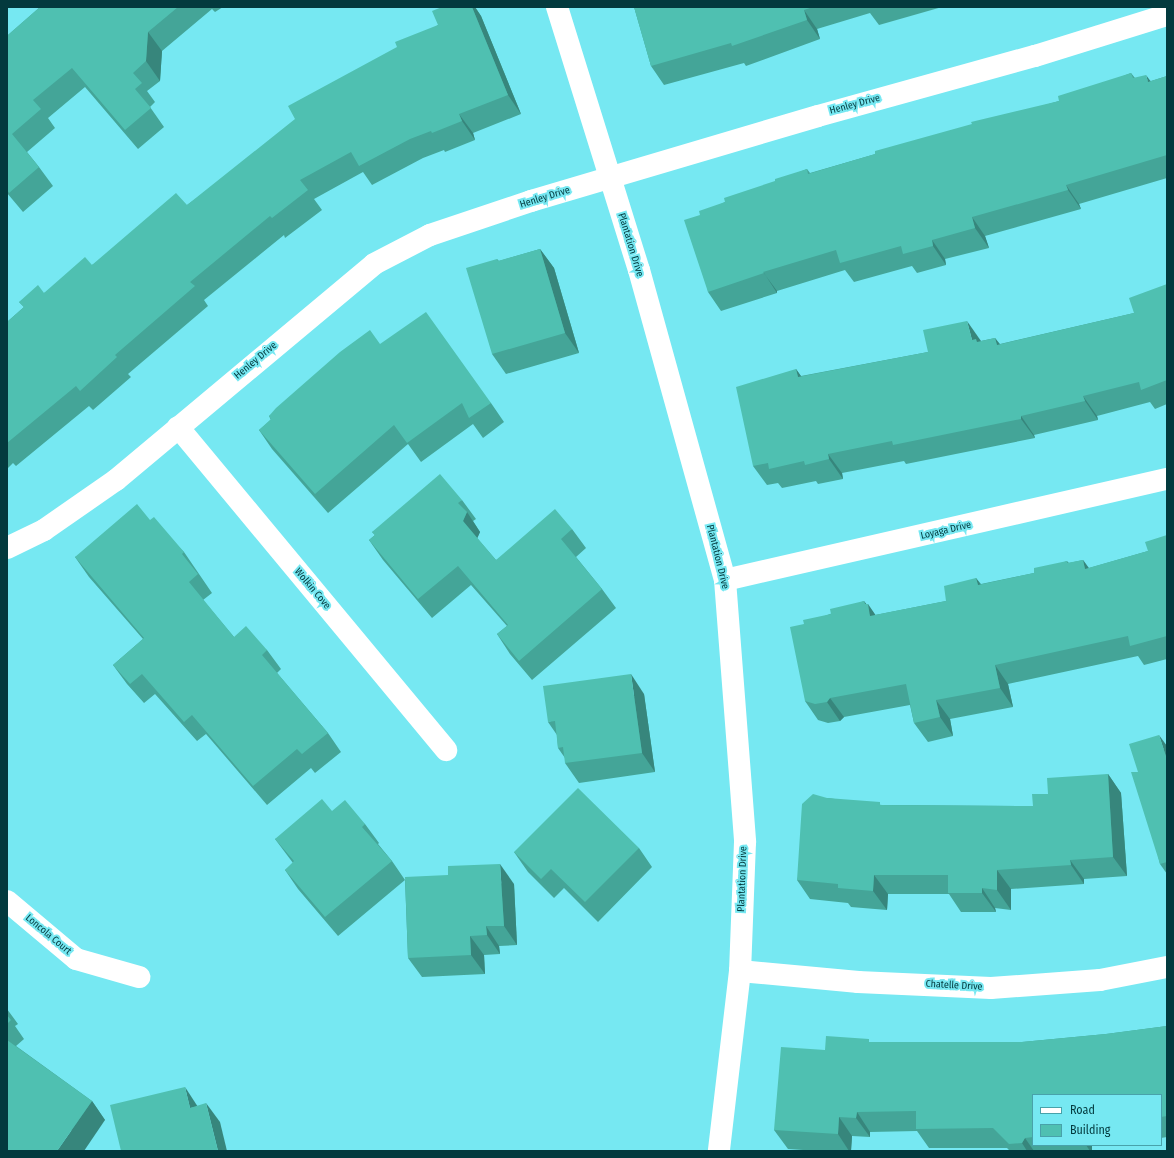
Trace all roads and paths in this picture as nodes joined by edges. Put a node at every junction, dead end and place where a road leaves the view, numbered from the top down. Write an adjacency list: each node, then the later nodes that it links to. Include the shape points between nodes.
1 (557, 7): 3 (street, Plantation Drive)
2 (1167, 15): 3 (street, Henley Drive)
3 (610, 178): 4 (street, Henley Drive, via 430,235 374,264); 7 (street, Plantation Drive, via 639,270)
4 (178, 427): 6 (street, Henley Drive, via 109,485 44,530); 8 (street, Wolkin Cove)
5 (1167, 480): 7 (street, Loyaga Drive)
6 (7, 548)
7 (725, 580): 11 (street, Plantation Drive, via 745,842)
8 (446, 750)
9 (7, 901): 12 (street, Loncola Court, via 76,959)
10 (1167, 967): 11 (street, Chatelle Drive, via 1100,980 991,988 858,982)
11 (740, 971): 13 (street, Plantation Drive)
12 (139, 977)
13 (719, 1151)

